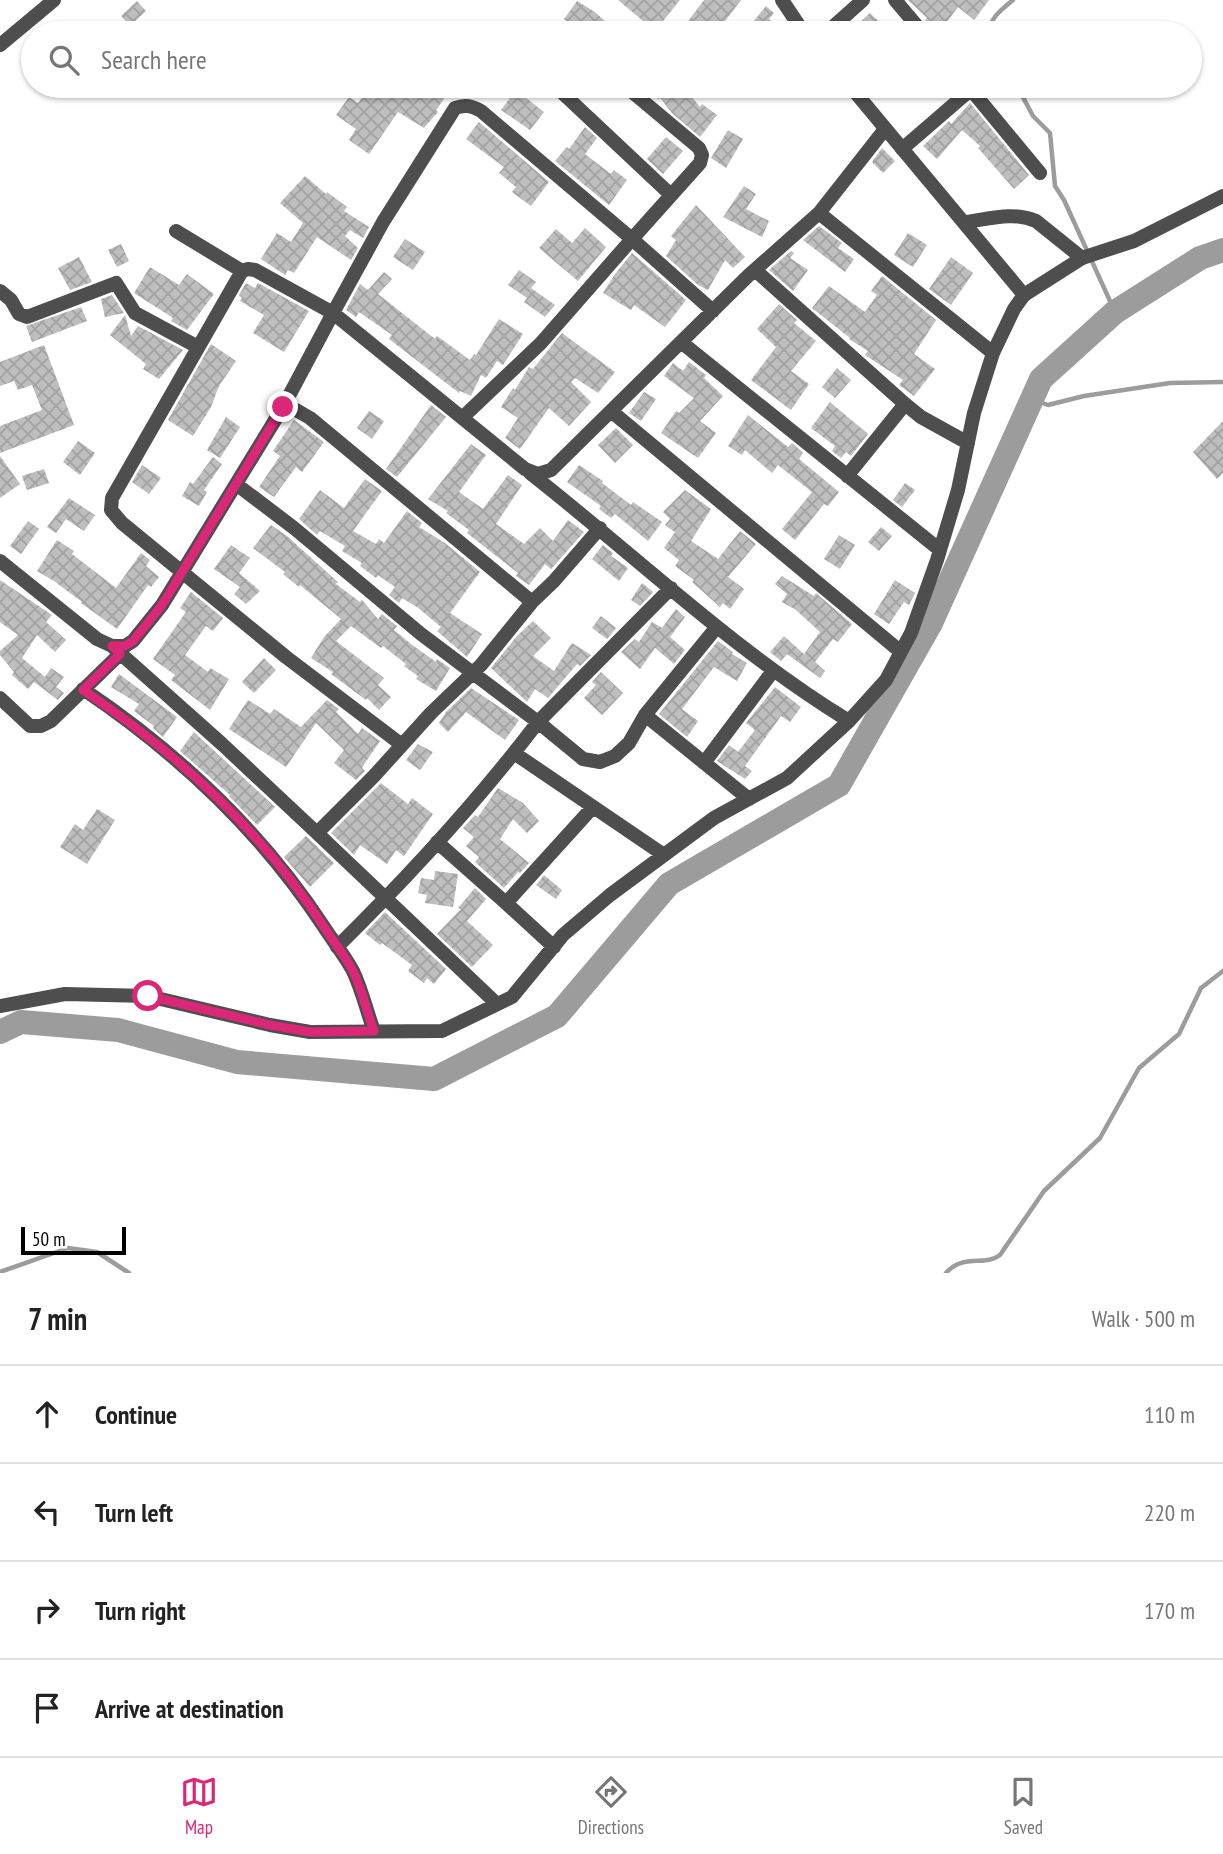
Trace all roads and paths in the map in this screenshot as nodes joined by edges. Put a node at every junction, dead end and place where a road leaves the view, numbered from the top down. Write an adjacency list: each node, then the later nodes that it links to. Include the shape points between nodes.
1 (54, 0): 5 (street)
2 (782, 0): 6 (street)
3 (863, 0): 7 (street)
4 (895, 0): 8 (street)
5 (29, 21)
6 (796, 21)
7 (839, 21)
8 (913, 21)
9 (21, 28): 10 (street)
10 (0, 45)
11 (568, 98): 19 (street)
12 (639, 98): 19 (street, via 701,151 699,163)
13 (859, 98): 16 (street)
14 (960, 98): 17 (street)
15 (981, 98): 18 (street)
16 (884, 129): 17 (street); 21 (street)
17 (902, 149): 22 (street)
18 (1040, 173)
19 (671, 195): 24 (street)
20 (1223, 196): 25 (street, via 1133,242)
21 (819, 213): 27 (street); 34 (street)
22 (966, 222): 25 (street, via 1018,214); 29 (street)
23 (176, 231): 26 (street)
24 (632, 239): 30 (street); 31 (street, via 481,111 461,106 455,108 390,211); 38 (street, via 541,343)
25 (1088, 257): 29 (street)
26 (242, 271): 31 (street, via 256,270); 33 (street)
27 (755, 271): 30 (street); 35 (street)
28 (0, 291): 33 (street, via 27,317 116,283 135,313)
29 (1024, 295): 34 (street)
30 (713, 311): 32 (street)
31 (332, 313): 36 (street); 38 (street)
32 (681, 342): 37 (street); 41 (street)
33 (198, 347): 46 (street, via 112,498 111,510)
34 (992, 353): 39 (street)
35 (905, 404): 39 (street); 41 (street)
36 (283, 407): 42 (street); 48 (street, via 310,418)
37 (611, 411): 40 (street, via 551,470 538,474); 51 (street)
38 (462, 418): 40 (street)
39 (968, 443): 44 (street)
40 (525, 469): 43 (street)
41 (847, 476): 44 (street)
42 (236, 484): 46 (street); 53 (street)
43 (600, 528): 47 (street); 48 (street)
44 (940, 550): 51 (street)
45 (0, 561): 50 (street)
46 (183, 572): 50 (street, via 133,641); 59 (street)
47 (671, 588): 49 (street); 58 (street)
48 (532, 602): 53 (street)
49 (716, 628): 52 (street); 56 (street)
50 (116, 650): 54 (street); 64 (street)
51 (901, 652): 57 (street, via 886,680)
52 (773, 671): 57 (street); 61 (street)
53 (472, 673): 58 (street); 59 (street)
54 (83, 690): 55 (street, via 40,726 30,726); 69 (street, via 184,765 232,813 302,892)
55 (0, 698)
56 (645, 715): 58 (street, via 629,743 600,762 583,760); 61 (street)
57 (849, 721): 62 (street, via 788,778)
58 (538, 722): 60 (street)
59 (402, 745): 64 (street)
60 (514, 753): 63 (street); 65 (street)
61 (704, 762): 62 (street)
62 (749, 799): 66 (street)
63 (593, 807): 66 (street); 68 (street)
64 (317, 833): 67 (street)
65 (437, 842): 67 (street); 68 (street)
66 (664, 855): 70 (street, via 610,895)
67 (385, 899): 69 (street); 71 (street)
68 (506, 903): 70 (street)
69 (337, 947): 73 (street, via 353,971)
70 (554, 947): 71 (street, via 512,997)
71 (497, 1004): 73 (street, via 442,1031)
72 (0, 1006): 73 (street, via 65,994 148,996 310,1032)
73 (374, 1031)

